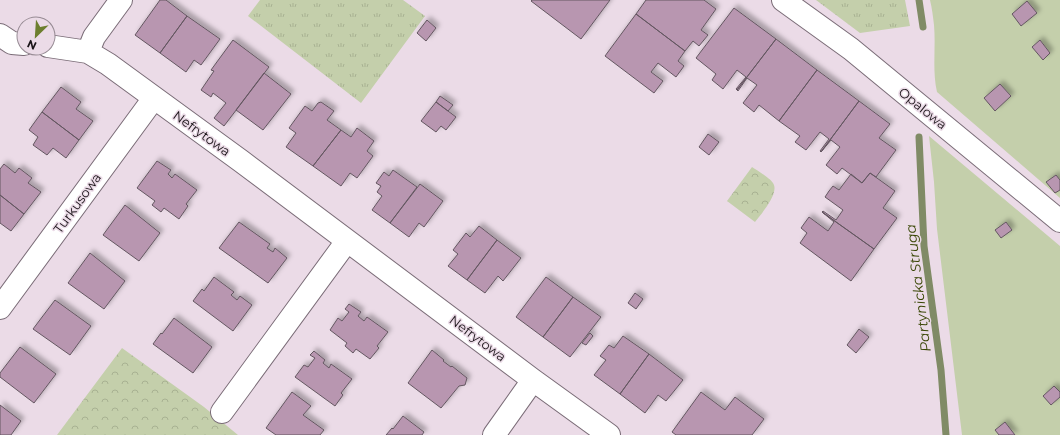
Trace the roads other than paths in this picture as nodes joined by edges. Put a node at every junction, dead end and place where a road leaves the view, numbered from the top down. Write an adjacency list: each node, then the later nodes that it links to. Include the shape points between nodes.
1 (121, 0): 6 (street, via 94,36)
2 (783, 0): 8 (street, Opalowa, via 851,49)
3 (0, 35): 4 (street)
4 (16, 43)
5 (56, 47): 6 (street, Nefrytowa)
6 (88, 52): 7 (street, Nefrytowa)
7 (154, 98): 9 (street, Nefrytowa); 10 (street, Turkusowa)
8 (1060, 221)
9 (347, 241): 11 (street, Nefrytowa); 12 (street)
10 (0, 308)
11 (533, 380): 13 (street); 14 (street, Nefrytowa)
12 (222, 412)
13 (494, 435)
14 (609, 435)

